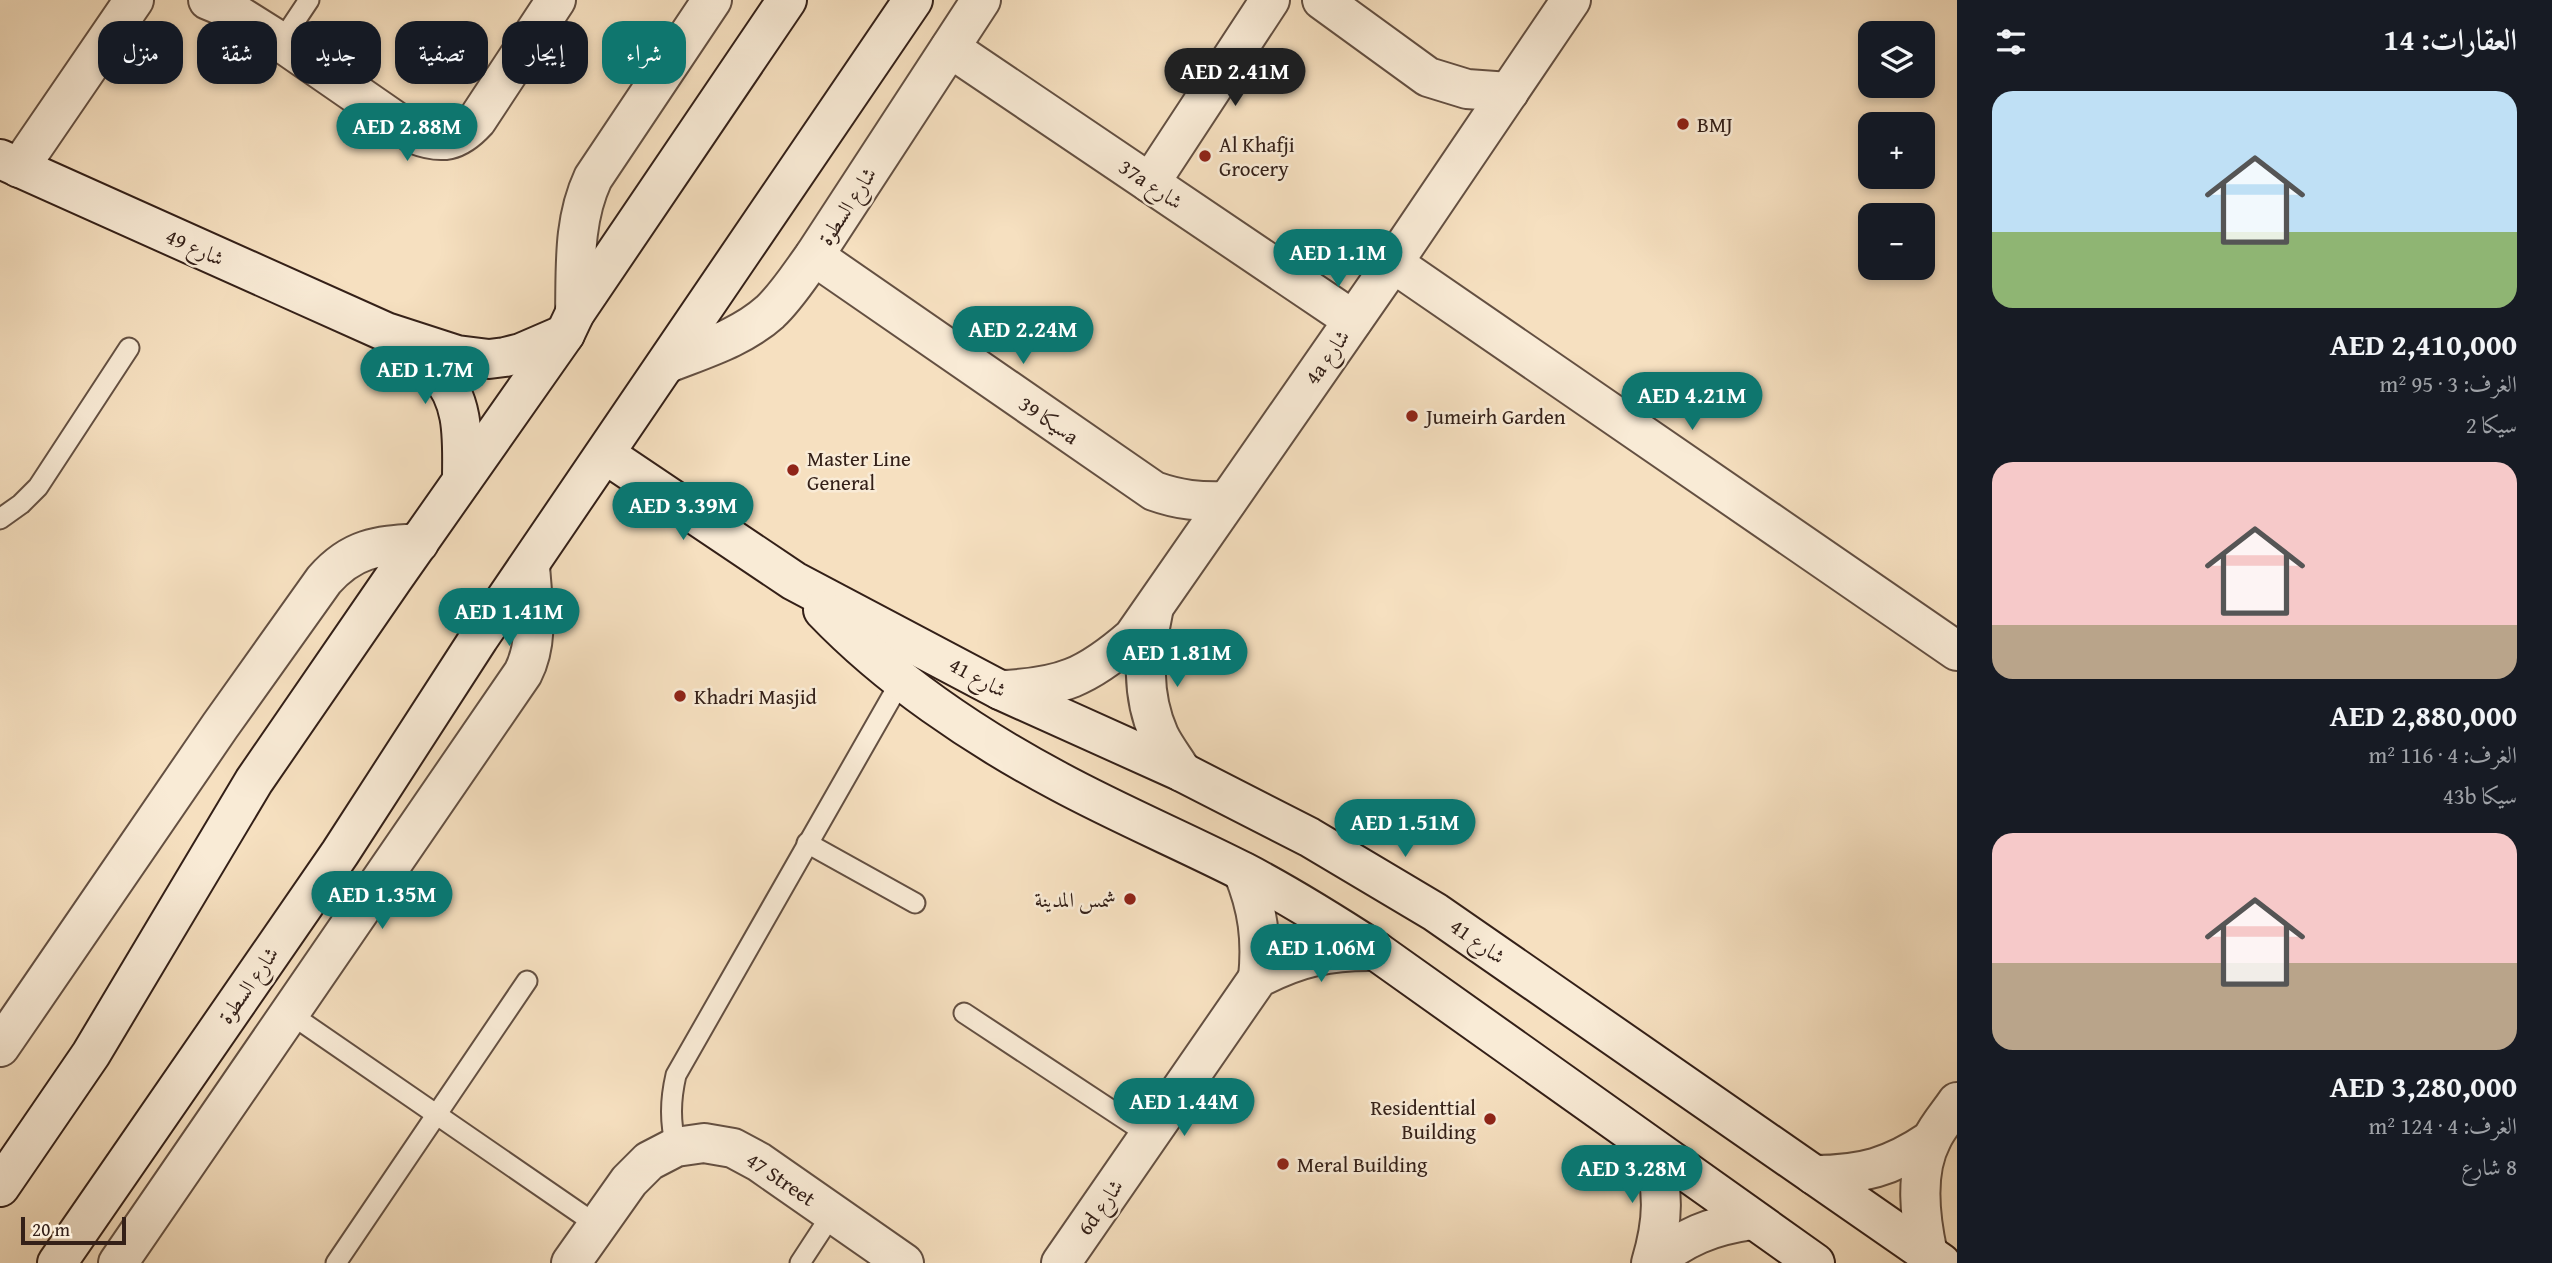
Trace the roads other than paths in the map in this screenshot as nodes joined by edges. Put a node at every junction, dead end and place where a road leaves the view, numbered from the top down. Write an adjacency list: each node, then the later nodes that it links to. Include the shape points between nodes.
1 (134, 0): 15 (street)
2 (208, 0): 12 (street)
3 (309, 0): 12 (lane)
4 (556, 0): 12 (street, via 477,120 465,133 449,140 431,141 414,134)
5 (712, 0): 20 (street, via 588,187 576,237)
6 (787, 0): 20 (street)
7 (913, 0): 23 (street, شارع السطوة)
8 (981, 0): 13 (street, شارع السطوة)
9 (1270, 0): 16 (street)
10 (1322, 0): 14 (street, via 1428,76 1467,89)
11 (1571, 0): 14 (street, 4a شارع)
12 (281, 42)
13 (950, 48): 16 (street, 37a شارع); 17 (street, شارع السطوة)
14 (1509, 92): 18 (street, 4a شارع)
15 (9, 164): 21 (street, شارع 49)
16 (1150, 183): 19 (street, 37a شارع)
17 (814, 256): 23 (street, شارع السطوة, via 785,296 755,324); 26 (street, سيكا 39a, via 1143,485 1178,499)
18 (1393, 263): 19 (street, 4a شارع); 32 (street)
19 (1353, 320): 26 (street, 4a شارع)
20 (570, 323): 21 (street, شارع 49, via 521,353 489,359 457,355); 25 (street)
21 (391, 334): 25 (street, شارع 49, via 447,384 461,431)
22 (129, 348): 27 (lane, via 38,487)
23 (668, 363): 24 (street, شارع السطوة)
24 (605, 454): 29 (street, شارع السطوة); 30 (street, شارع 41)
25 (462, 480): 28 (street)
26 (1227, 501): 31 (street, 4a شارع)
27 (0, 519)
28 (419, 543): 44 (street, via 371,548 337,566 324,580); 52 (street, via 254,781 91,1054)
29 (530, 565): 42 (street, via 534,639 523,673); 58 (street, شارع السطوة, via 340,853)
30 (794, 581): 33 (street, شارع 41); 34 (street, شارع 41)
31 (1153, 610): 34 (street, 4a شارع, via 1133,637 1105,662 1073,679 1037,688); 35 (street, 4a شارع, via 1145,650 1147,694 1159,735)
32 (1957, 651)
33 (902, 679): 36 (lane); 37 (street, شارع 41, via 972,730 1057,781)
34 (1000, 690): 35 (street, شارع 41)
35 (1182, 772): 51 (street, شارع 41, via 1309,837 1435,912)
36 (807, 843): 38 (lane); 49 (lane, via 676,1075 670,1099)
37 (1243, 872): 39 (street, شارع 41); 40 (street, via 1259,923)
38 (915, 903)
39 (1376, 951): 40 (street, 6d شارع, via 1315,955); 50 (street, شارع 41)
40 (1258, 978): 47 (street, 6d شارع)
41 (527, 981): 46 (lane)
42 (289, 1013): 46 (lane); 56 (street)
43 (964, 1013): 47 (lane)
44 (0, 1046)
45 (1957, 1102): 48 (street)
46 (437, 1114): 55 (lane); 59 (lane)
47 (1149, 1135): 63 (street, 6d شارع)
48 (1931, 1140): 51 (street, via 1876,1170); 57 (street, via 1920,1197 1922,1226)
49 (676, 1147): 53 (street, 47 Street, via 704,1143 733,1148); 55 (street, 47 Street, via 649,1161)
50 (1651, 1148): 54 (street, شارع 41); 64 (street, via 1662,1206)
51 (1814, 1175): 57 (street, شارع 41)
52 (0, 1187)
53 (832, 1214): 61 (lane); 62 (street, 47 Street)
54 (1752, 1220): 64 (street, via 1698,1233); 65 (street, شارع 41)
55 (597, 1226): 60 (street, 47 Street)
56 (132, 1258)
57 (1935, 1258)
58 (57, 1263)
59 (336, 1263)
60 (571, 1263)
61 (800, 1263)
62 (904, 1263)
63 (1061, 1263)
64 (1651, 1263)
65 (1815, 1263)

